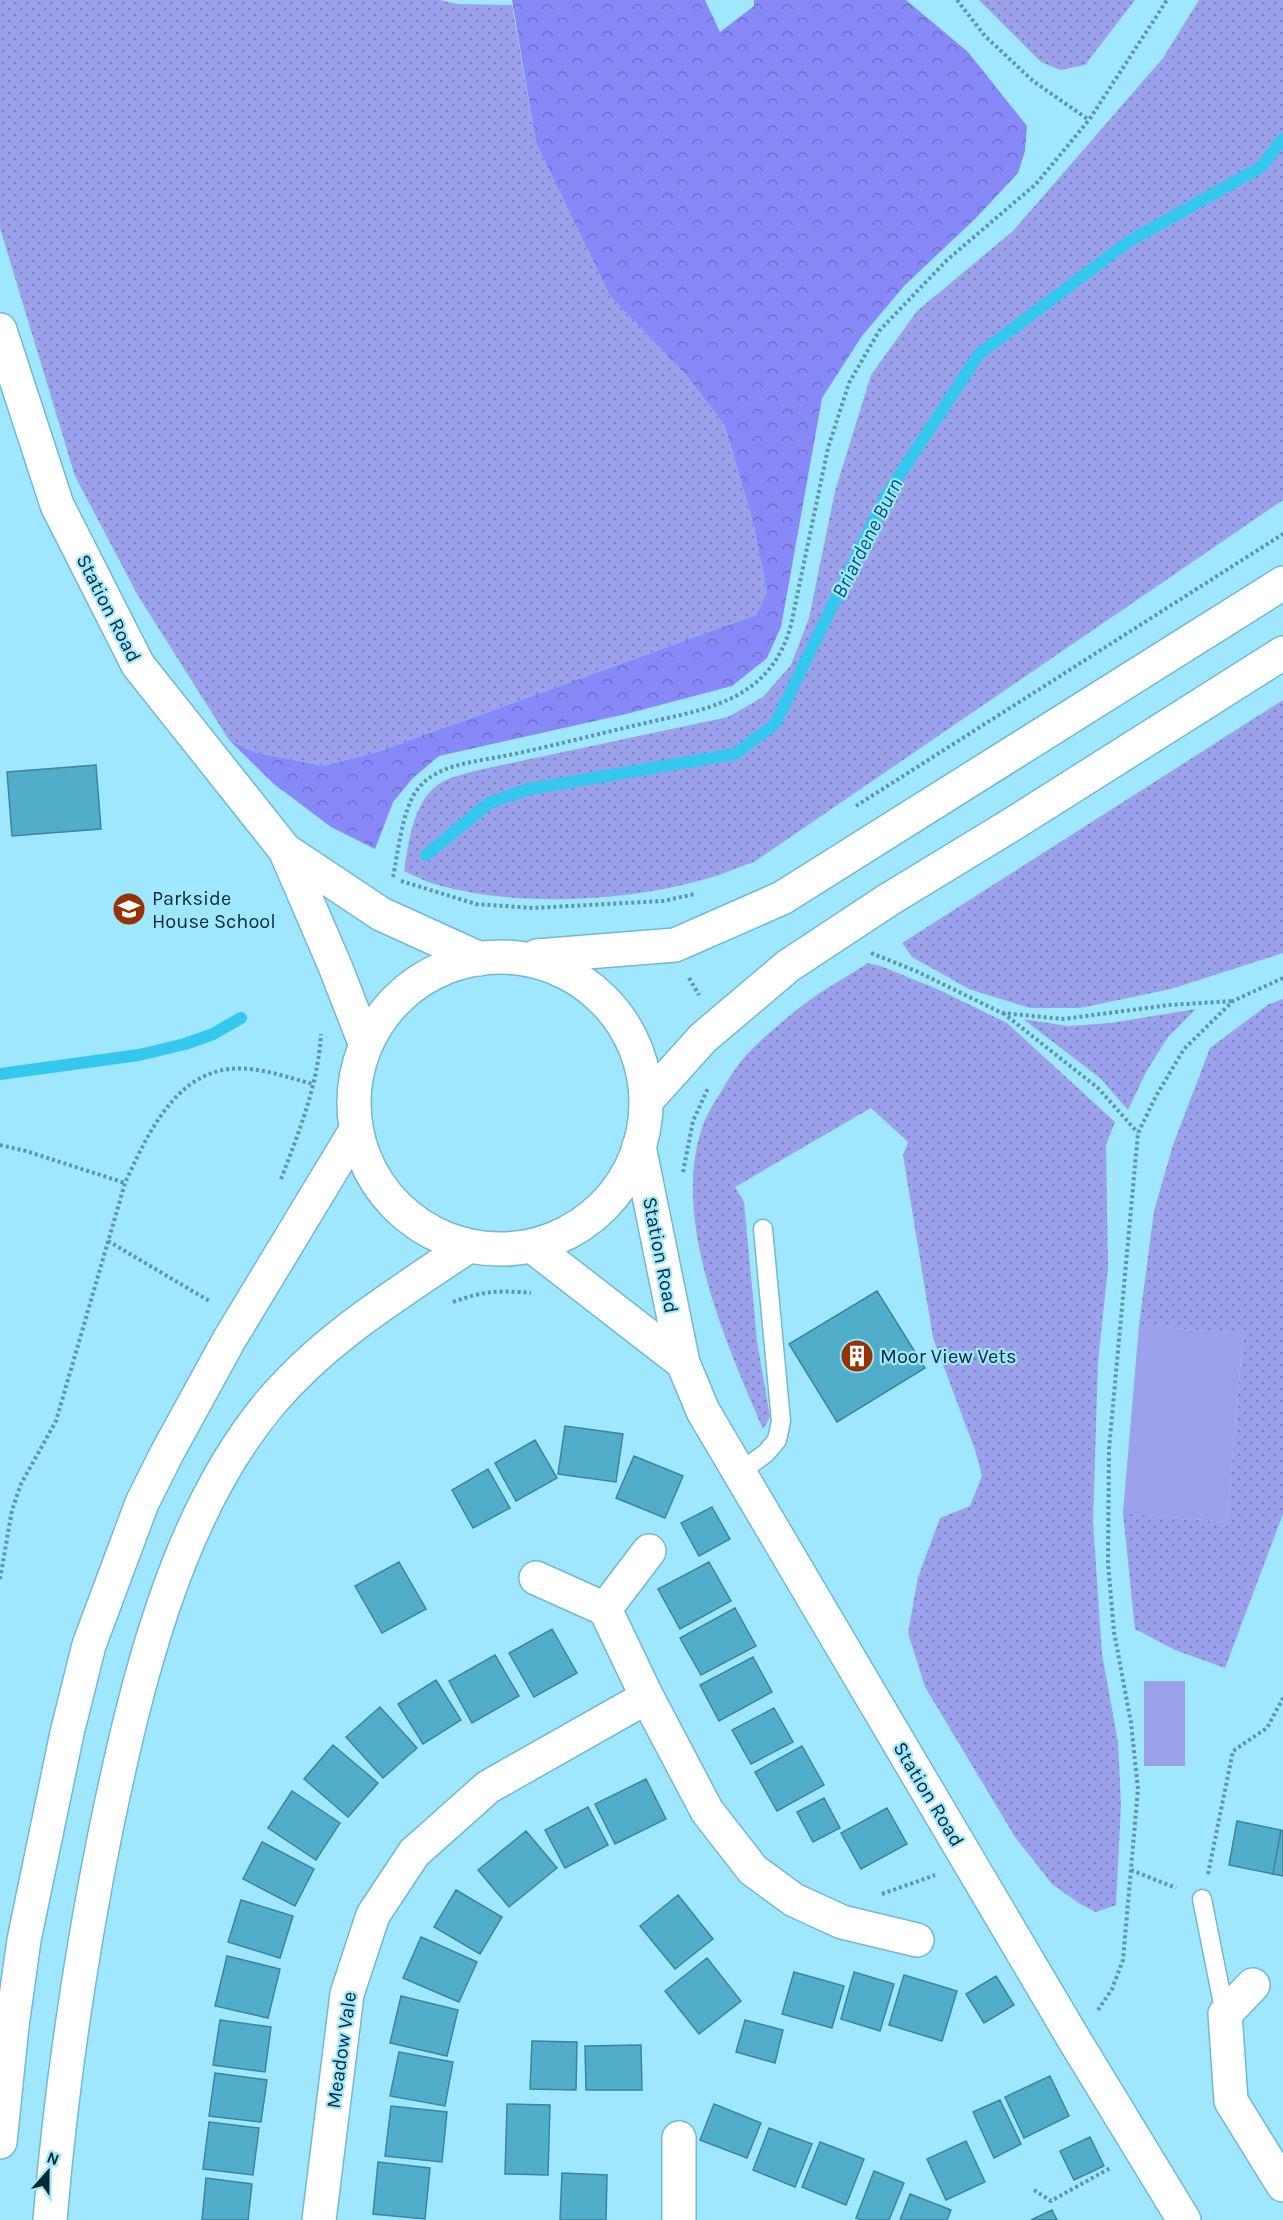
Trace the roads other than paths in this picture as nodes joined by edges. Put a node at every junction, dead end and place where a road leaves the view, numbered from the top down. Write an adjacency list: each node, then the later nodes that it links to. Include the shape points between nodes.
1 (0, 330): 4 (main road, Station Road, via 57,505 138,665)
2 (1283, 583): 5 (main road, via 782,898 675,945)
3 (1283, 653): 8 (main road, via 788,966 703,1038)
4 (285, 850): 6 (main road, via 381,914); 7 (main road)
5 (526, 957): 6 (main road); 8 (main road, via 569,972 594,989 618,1014 633,1043)
6 (480, 959): 7 (main road, via 454,964 425,977 390,1005)
7 (365, 1043): 9 (main road, via 356,1074)
8 (648, 1098): 10 (main road)
9 (356, 1130): 13 (main road, via 365,1161 383,1192 416,1224); 25 (main road, via 229,1340 167,1453 142,1503 89,1645 24,1940)
10 (639, 1146): 12 (main road, via 627,1177 609,1204 577,1228); 14 (main road, Station Road)
11 (763, 1229): 15 (lane, via 781,1421 777,1440)
12 (532, 1246): 13 (main road); 14 (main road, Station Road)
13 (467, 1247): 27 (main road, via 349,1327 271,1402 229,1461 192,1532 159,1620 125,1739 73,2012)
14 (682, 1363): 15 (main road, Station Road)
15 (739, 1473): 30 (main road, Station Road)
16 (649, 1551): 18 (main road)
17 (536, 1578): 18 (main road)
18 (605, 1609): 19 (main road)
19 (647, 1697): 21 (main road, via 706,1810 753,1870 794,1900 842,1922); 28 (main road, Meadow Vale, via 489,1787 414,1853 373,1915 346,1994)
20 (1202, 1899): 23 (lane)
21 (917, 1940)
22 (1253, 1985): 23 (main road)
23 (1225, 2014): 26 (main road, via 1231,2101)
24 (680, 2138): 29 (main road)
25 (0, 2142)
26 (1283, 2185)
27 (50, 2220)
28 (319, 2220)
29 (679, 2220)
30 (1184, 2220)

